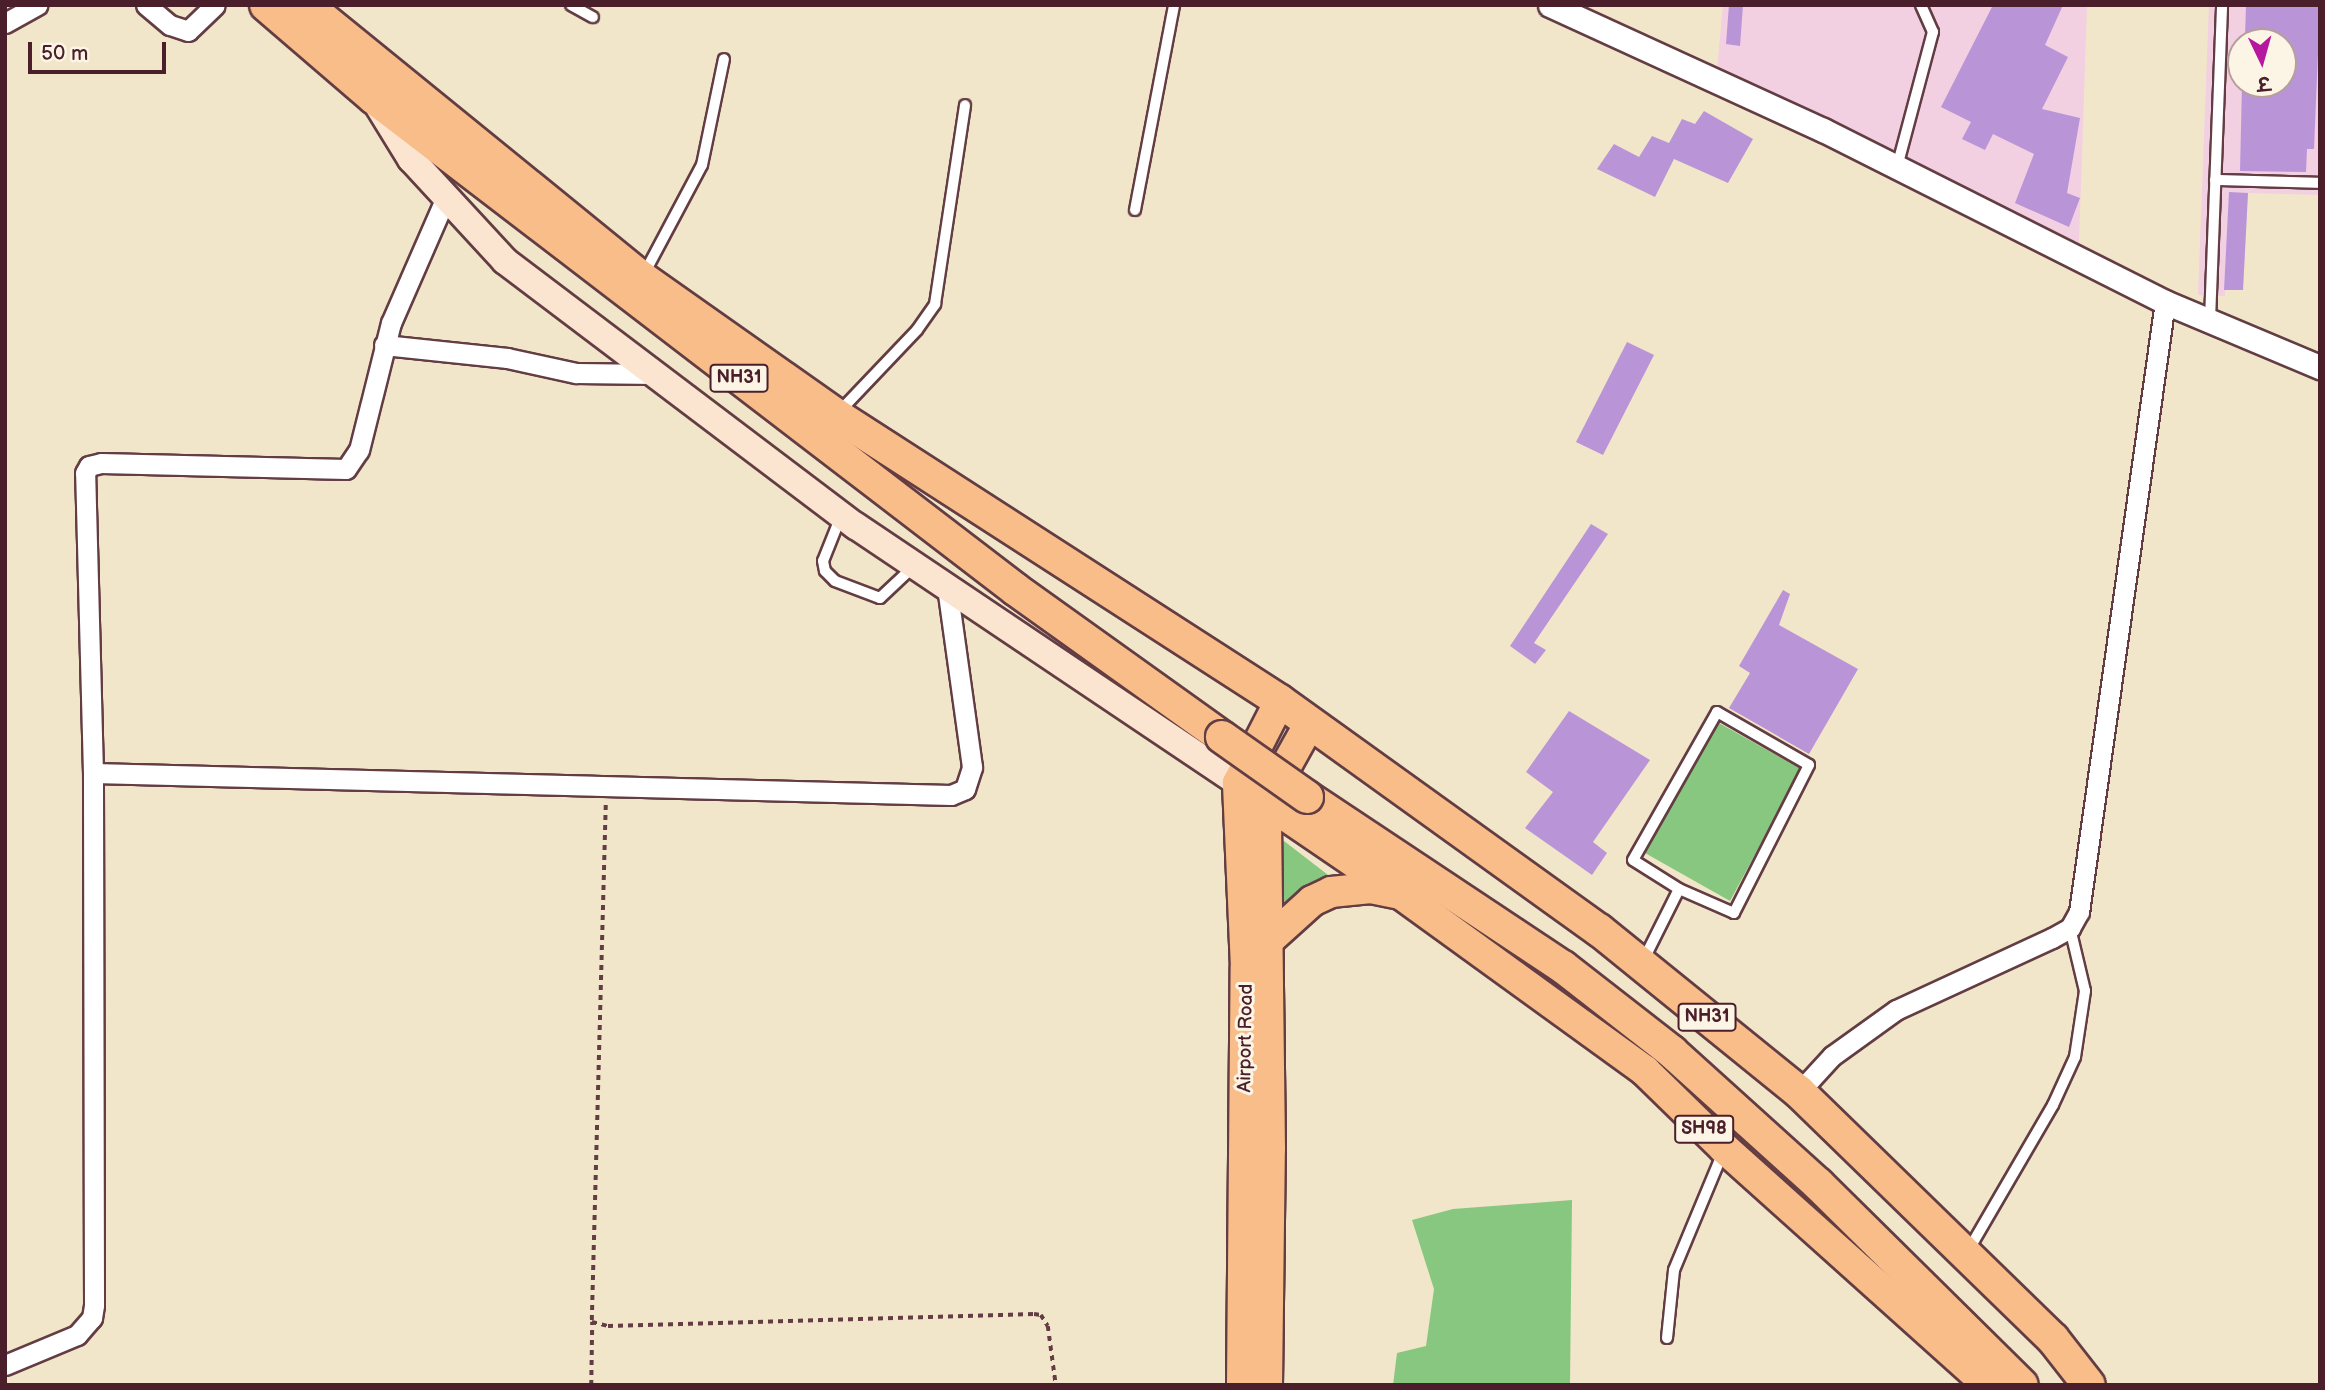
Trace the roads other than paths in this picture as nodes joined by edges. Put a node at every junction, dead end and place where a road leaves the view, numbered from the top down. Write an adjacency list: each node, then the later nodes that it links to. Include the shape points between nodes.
1 (37, 5): 12 (street)
2 (146, 5): 3 (street, via 170,25 188,32)
3 (215, 5)
4 (265, 5): 14 (highway, NH31)
5 (306, 5): 21 (highway, NH31)
6 (571, 5): 11 (lane)
7 (1174, 5): 20 (lane)
8 (1550, 5): 16 (street)
9 (1921, 5): 16 (lane, via 1933,32)
10 (2222, 5): 17 (lane)
11 (593, 17)
12 (5, 23)
13 (724, 59): 21 (lane, via 702,165)
14 (373, 97): 19 (main road, via 411,159); 49 (highway, NH31, bridge, via 1014,589 1307,797 1563,967 1672,1052 1818,1184)
15 (965, 105): 27 (lane, via 935,304 917,330)
16 (1897, 168): 22 (street)
17 (2215, 180): 18 (lane); 23 (lane)
18 (2320, 183)
19 (446, 197): 24 (street); 26 (main road, via 505,261)
20 (1135, 210)
21 (642, 278): 27 (highway, NH31)
22 (2165, 302): 23 (street); 38 (street, via 2083,895)
23 (2210, 321): 25 (street)
24 (384, 345): 26 (street, via 507,358 576,373); 33 (street, via 359,450 346,469 89,466 85,473)
25 (2320, 368)
26 (655, 374): 28 (main road)
27 (836, 415): 31 (highway, NH31)
28 (841, 515): 29 (main road); 29 (lane, via 823,561 835,581 880,598)
29 (914, 565): 30 (main road)
30 (947, 587): 33 (street, via 971,767 965,789 951,795); 34 (main road)
31 (1280, 701): 32 (highway, NH31); 34 (main road, Airport Road)
32 (1310, 723): 35 (main road); 40 (highway, NH31)
33 (93, 774): 45 (street, via 92,1318 77,1335)
34 (1238, 783): 35 (main road, SH98); 46 (main road, Airport Road, via 1246,968)
35 (1266, 802): 37 (main road, SH98); 39 (main road)
36 (1679, 889): 36 (lane, via 1633,860 1717,712 1809,765 1734,913); 40 (lane)
37 (1402, 895): 39 (main road, via 1371,888 1331,892 1312,901); 42 (main road, SH98, via 1645,1071)
38 (2070, 928): 41 (street, via 1896,1010 1832,1056); 43 (lane, via 2085,992 2075,1057 2053,1105)
39 (1269, 940): 47 (main road)
40 (1642, 965): 41 (highway, NH31)
41 (1799, 1092): 43 (highway, NH31)
42 (1724, 1148): 44 (lane, via 1675,1270); 48 (main road, SH98)
43 (1966, 1254): 50 (highway, NH31, via 2053,1339)
44 (1667, 1338)
45 (5, 1365)
46 (1242, 1385)
47 (1267, 1385)
48 (1988, 1385)
49 (2022, 1385)
50 (2089, 1385)

